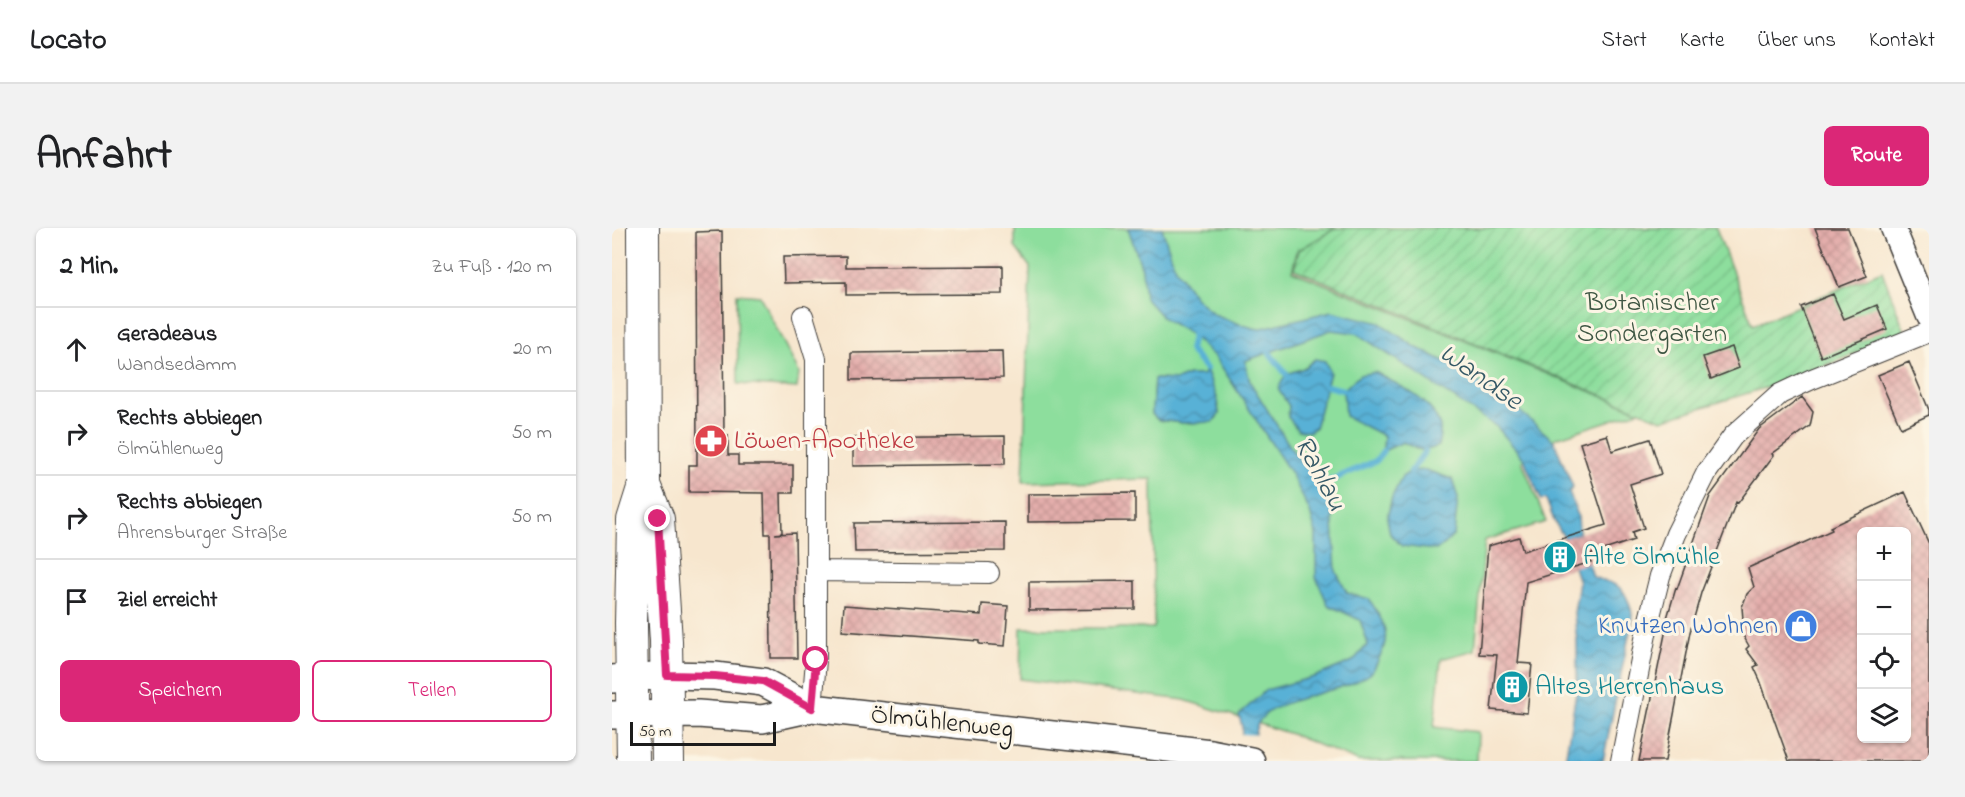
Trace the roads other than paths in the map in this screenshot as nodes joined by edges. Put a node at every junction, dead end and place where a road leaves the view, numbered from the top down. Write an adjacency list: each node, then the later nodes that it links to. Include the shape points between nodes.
1 (643, 228): 6 (main road)
2 (1893, 228): 4 (street)
3 (803, 316): 7 (street, via 816,359)
4 (1929, 316)
5 (1929, 332): 17 (street, via 1780,394 1733,436 1707,472 1660,576)
6 (644, 485): 9 (main road, via 658,519); 10 (main road, via 633,520)
7 (816, 571): 8 (street); 11 (street)
8 (989, 573)
9 (667, 675): 10 (main road, Ölmühlenweg); 11 (main road, Ölmühlenweg, via 763,681); 12 (main road)
10 (622, 678): 13 (main road)
11 (812, 708): 12 (main road, Ölmühlenweg, via 762,719); 14 (main road, Ölmühlenweg)
12 (667, 714): 13 (main road, Ölmühlenweg); 16 (main road)
13 (622, 715): 15 (main road)
14 (1241, 759)
15 (633, 761)
16 (668, 761)
17 (1621, 761)

